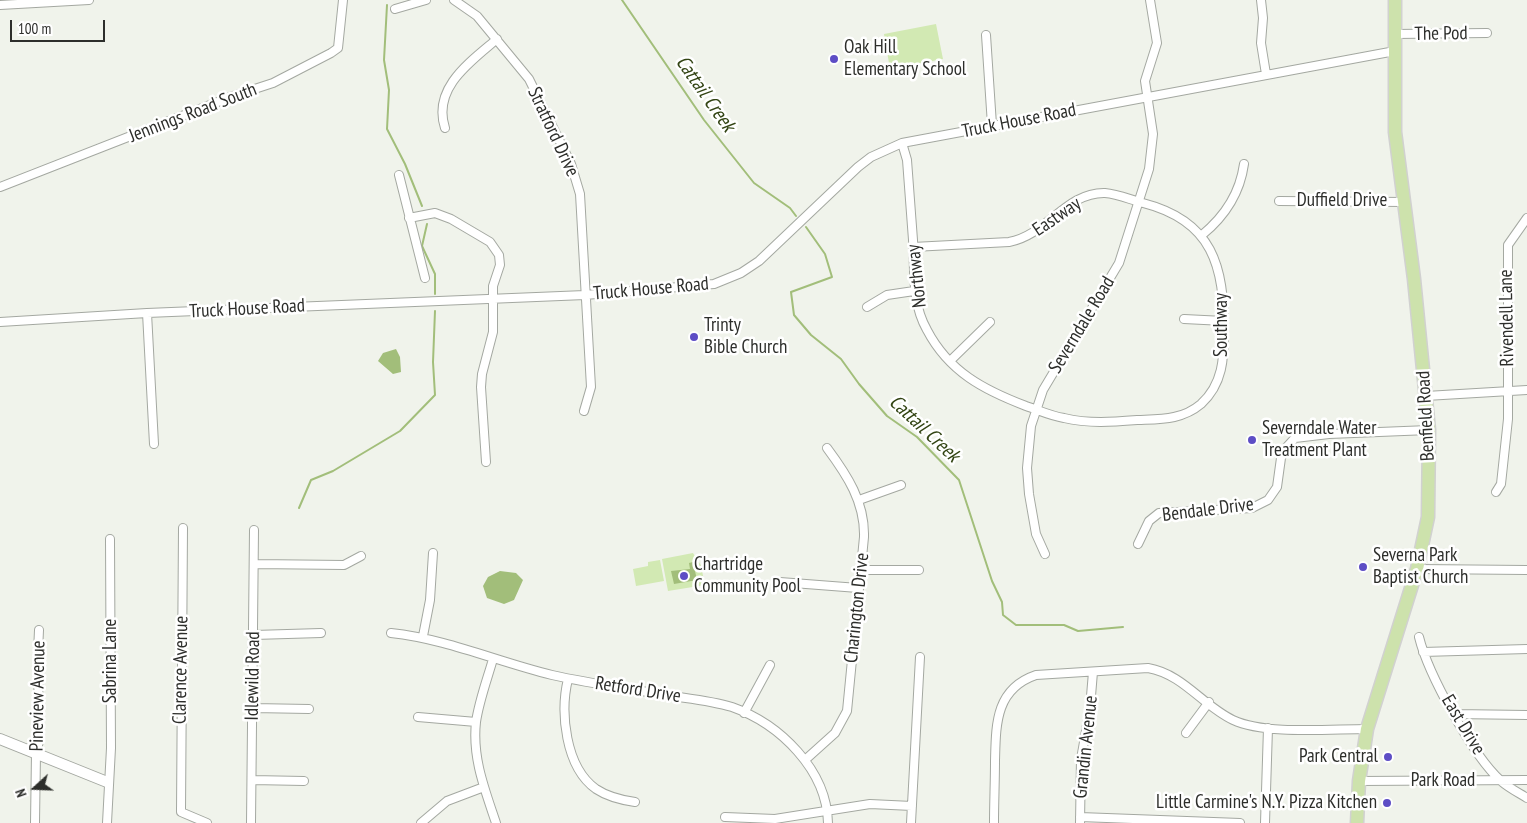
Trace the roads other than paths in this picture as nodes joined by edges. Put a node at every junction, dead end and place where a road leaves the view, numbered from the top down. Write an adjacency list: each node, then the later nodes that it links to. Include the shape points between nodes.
1 (89, 0): 8 (street)
2 (342, 0): 22 (street, Jennings Road South, via 338,48 331,54 273,83)
3 (426, 0): 9 (street)
4 (454, 0): 13 (street, Stratford Drive, via 477,16)
5 (1150, 0): 16 (street, Severndale Road, via 1157,44 1145,76)
6 (1261, 0): 15 (street, via 1261,43)
7 (1395, 0): 12 (main road, Benfield Road)
8 (0, 5)
9 (395, 9)
10 (1487, 33): 12 (street, The Pod)
11 (986, 34): 17 (street)
12 (1394, 34): 14 (main road, Benfield Road)
13 (497, 39): 18 (street, via 449,86 440,111); 32 (street, Stratford Drive, via 529,79 571,164 580,194)
14 (1395, 51): 15 (street, Truck House Road); 25 (main road, Benfield Road, via 1395,132)
15 (1266, 74): 16 (street, Truck House Road)
16 (1146, 96): 17 (street, Truck House Road); 23 (street, Severndale Road, via 1153,142)
17 (992, 125): 19 (street, Truck House Road)
18 (445, 128)
19 (902, 143): 29 (street, Northway, via 907,160); 32 (street, Truck House Road, via 871,157 759,260 724,281 701,286)
20 (1244, 164): 28 (street, via 1238,188 1225,212)
21 (399, 175): 26 (street)
22 (0, 188)
23 (1139, 202): 28 (street, Southway, via 1177,216); 29 (street, Eastway, via 1103,193 1078,200 1023,239); 44 (street, Severndale Road, via 1119,263 1043,390)
24 (1279, 202): 25 (street, Duffield Drive)
25 (1405, 202): 43 (main road, Benfield Road)
26 (409, 218): 30 (street); 33 (street, via 428,213 443,216 494,246 500,260)
27 (1527, 218): 42 (street, Rivendell Lane, via 1508,245)
28 (1202, 236): 37 (street, Southway, via 1219,269)
29 (914, 247): 31 (street, Northway)
30 (425, 278)
31 (914, 291): 34 (street, via 887,295); 40 (street, Northway, via 927,331)
32 (585, 295): 33 (street, Truck House Road); 45 (street, Stratford Drive, via 591,387)
33 (493, 300): 35 (street, Truck House Road); 49 (street, via 493,332 481,387)
34 (867, 307)
35 (147, 313): 38 (street, Truck House Road); 47 (street)
36 (1184, 319): 37 (street)
37 (1224, 321): 44 (street, Southway, via 1224,357 1218,381 1206,398 1186,413 1165,419 1112,423 1063,418)
38 (0, 322)
39 (990, 322): 40 (street)
40 (950, 361): 44 (street, Northway, via 982,388)
41 (1527, 390): 42 (street)
42 (1508, 391): 43 (street); 51 (street, Rivendell Lane, via 1501,484)
43 (1426, 396): 46 (main road, Benfield Road)
44 (1036, 409): 58 (street, Severndale Road, via 1028,443 1027,468 1036,534)
45 (584, 411)
46 (1429, 430): 56 (street, Bendale Drive, via 1295,438 1284,450 1277,487 1268,500 1252,508 1160,514 1149,521); 61 (main road, Benfield Road, via 1428,517)
47 (154, 444)
48 (827, 448): 52 (street, Charington Drive)
49 (486, 462)
50 (901, 485): 52 (street)
51 (1496, 492)
52 (859, 500): 62 (street, Charington Drive, via 864,526)
53 (183, 528): 109 (street, Clarence Avenue, via 181,812)
54 (254, 530): 60 (street, Idlewild Road)
55 (110, 539): 99 (street, Sabrina Lane, via 111,728)
56 (1138, 544)
57 (434, 553): 71 (street)
58 (1045, 554)
59 (361, 556): 60 (street, via 344,565)
60 (255, 564): 70 (street, Idlewild Road)
61 (1417, 569): 64 (street); 89 (main road, Benfield Road)
62 (860, 570): 63 (street); 66 (street, Charington Drive)
63 (919, 570)
64 (1527, 570)
65 (780, 582): 66 (street)
66 (858, 588): 93 (street, Charington Drive, via 848,711 836,733)
67 (40, 630): 92 (street, Pineview Avenue, via 39,741)
68 (391, 633): 71 (street, Retford Drive)
69 (321, 634): 70 (street)
70 (254, 635): 81 (street, Idlewild Road)
71 (423, 636): 76 (street, Retford Drive)
72 (1420, 637): 74 (street, East Drive)
73 (1527, 649): 74 (street)
74 (1423, 652): 84 (street, East Drive)
75 (920, 657): 103 (street)
76 (493, 659): 79 (street, Retford Drive); 87 (street)
77 (770, 665): 83 (street)
78 (1093, 672): 80 (street, via 1142,667 1156,669 1177,679); 106 (street, Grandin Avenue, via 1081,759); 115 (street, via 1066,671 1030,677 1011,690 997,717)
79 (568, 679): 83 (street, Retford Drive, via 706,701); 102 (street, via 564,723 582,773 591,785 607,795)
80 (1209, 702): 88 (street, via 1232,719); 90 (street)
81 (253, 708): 82 (street); 94 (street, Idlewild Road)
82 (309, 708)
83 (744, 712): 93 (street, Retford Drive, via 785,739)
84 (1454, 714): 85 (street); 95 (street, East Drive)
85 (1527, 715)
86 (418, 717): 87 (street)
87 (476, 722): 100 (street, via 476,752)
88 (1268, 728): 89 (street); 117 (street)
89 (1366, 729): 98 (main road, Benfield Road)
90 (1186, 733)
91 (0, 739): 92 (street)
92 (36, 753): 99 (street); 107 (street, Pineview Avenue)
93 (805, 760): 104 (street, Retford Drive, via 820,785)
94 (252, 780): 97 (street); 110 (street, Idlewild Road)
95 (1501, 780): 96 (street, Park Road); 98 (street, Park Road); 101 (street, East Drive)
96 (1527, 780)
97 (304, 781)
98 (1358, 781): 118 (main road, Benfield Road)
99 (107, 782): 108 (street, Sabrina Lane)
100 (484, 787): 111 (street, via 447,800); 112 (street)
101 (1527, 798)
102 (636, 802)
103 (912, 806): 104 (street, via 870,804); 114 (street)
104 (827, 810): 105 (street, via 775,819); 113 (street, Retford Drive)
105 (725, 817)
106 (1080, 820): 116 (street)
107 (35, 823)
108 (107, 823)
109 (207, 823)
110 (251, 823)
111 (421, 823)
112 (496, 823)
113 (828, 823)
114 (911, 823)
115 (994, 823)
116 (1240, 823)
117 (1265, 823)
118 (1357, 823)

